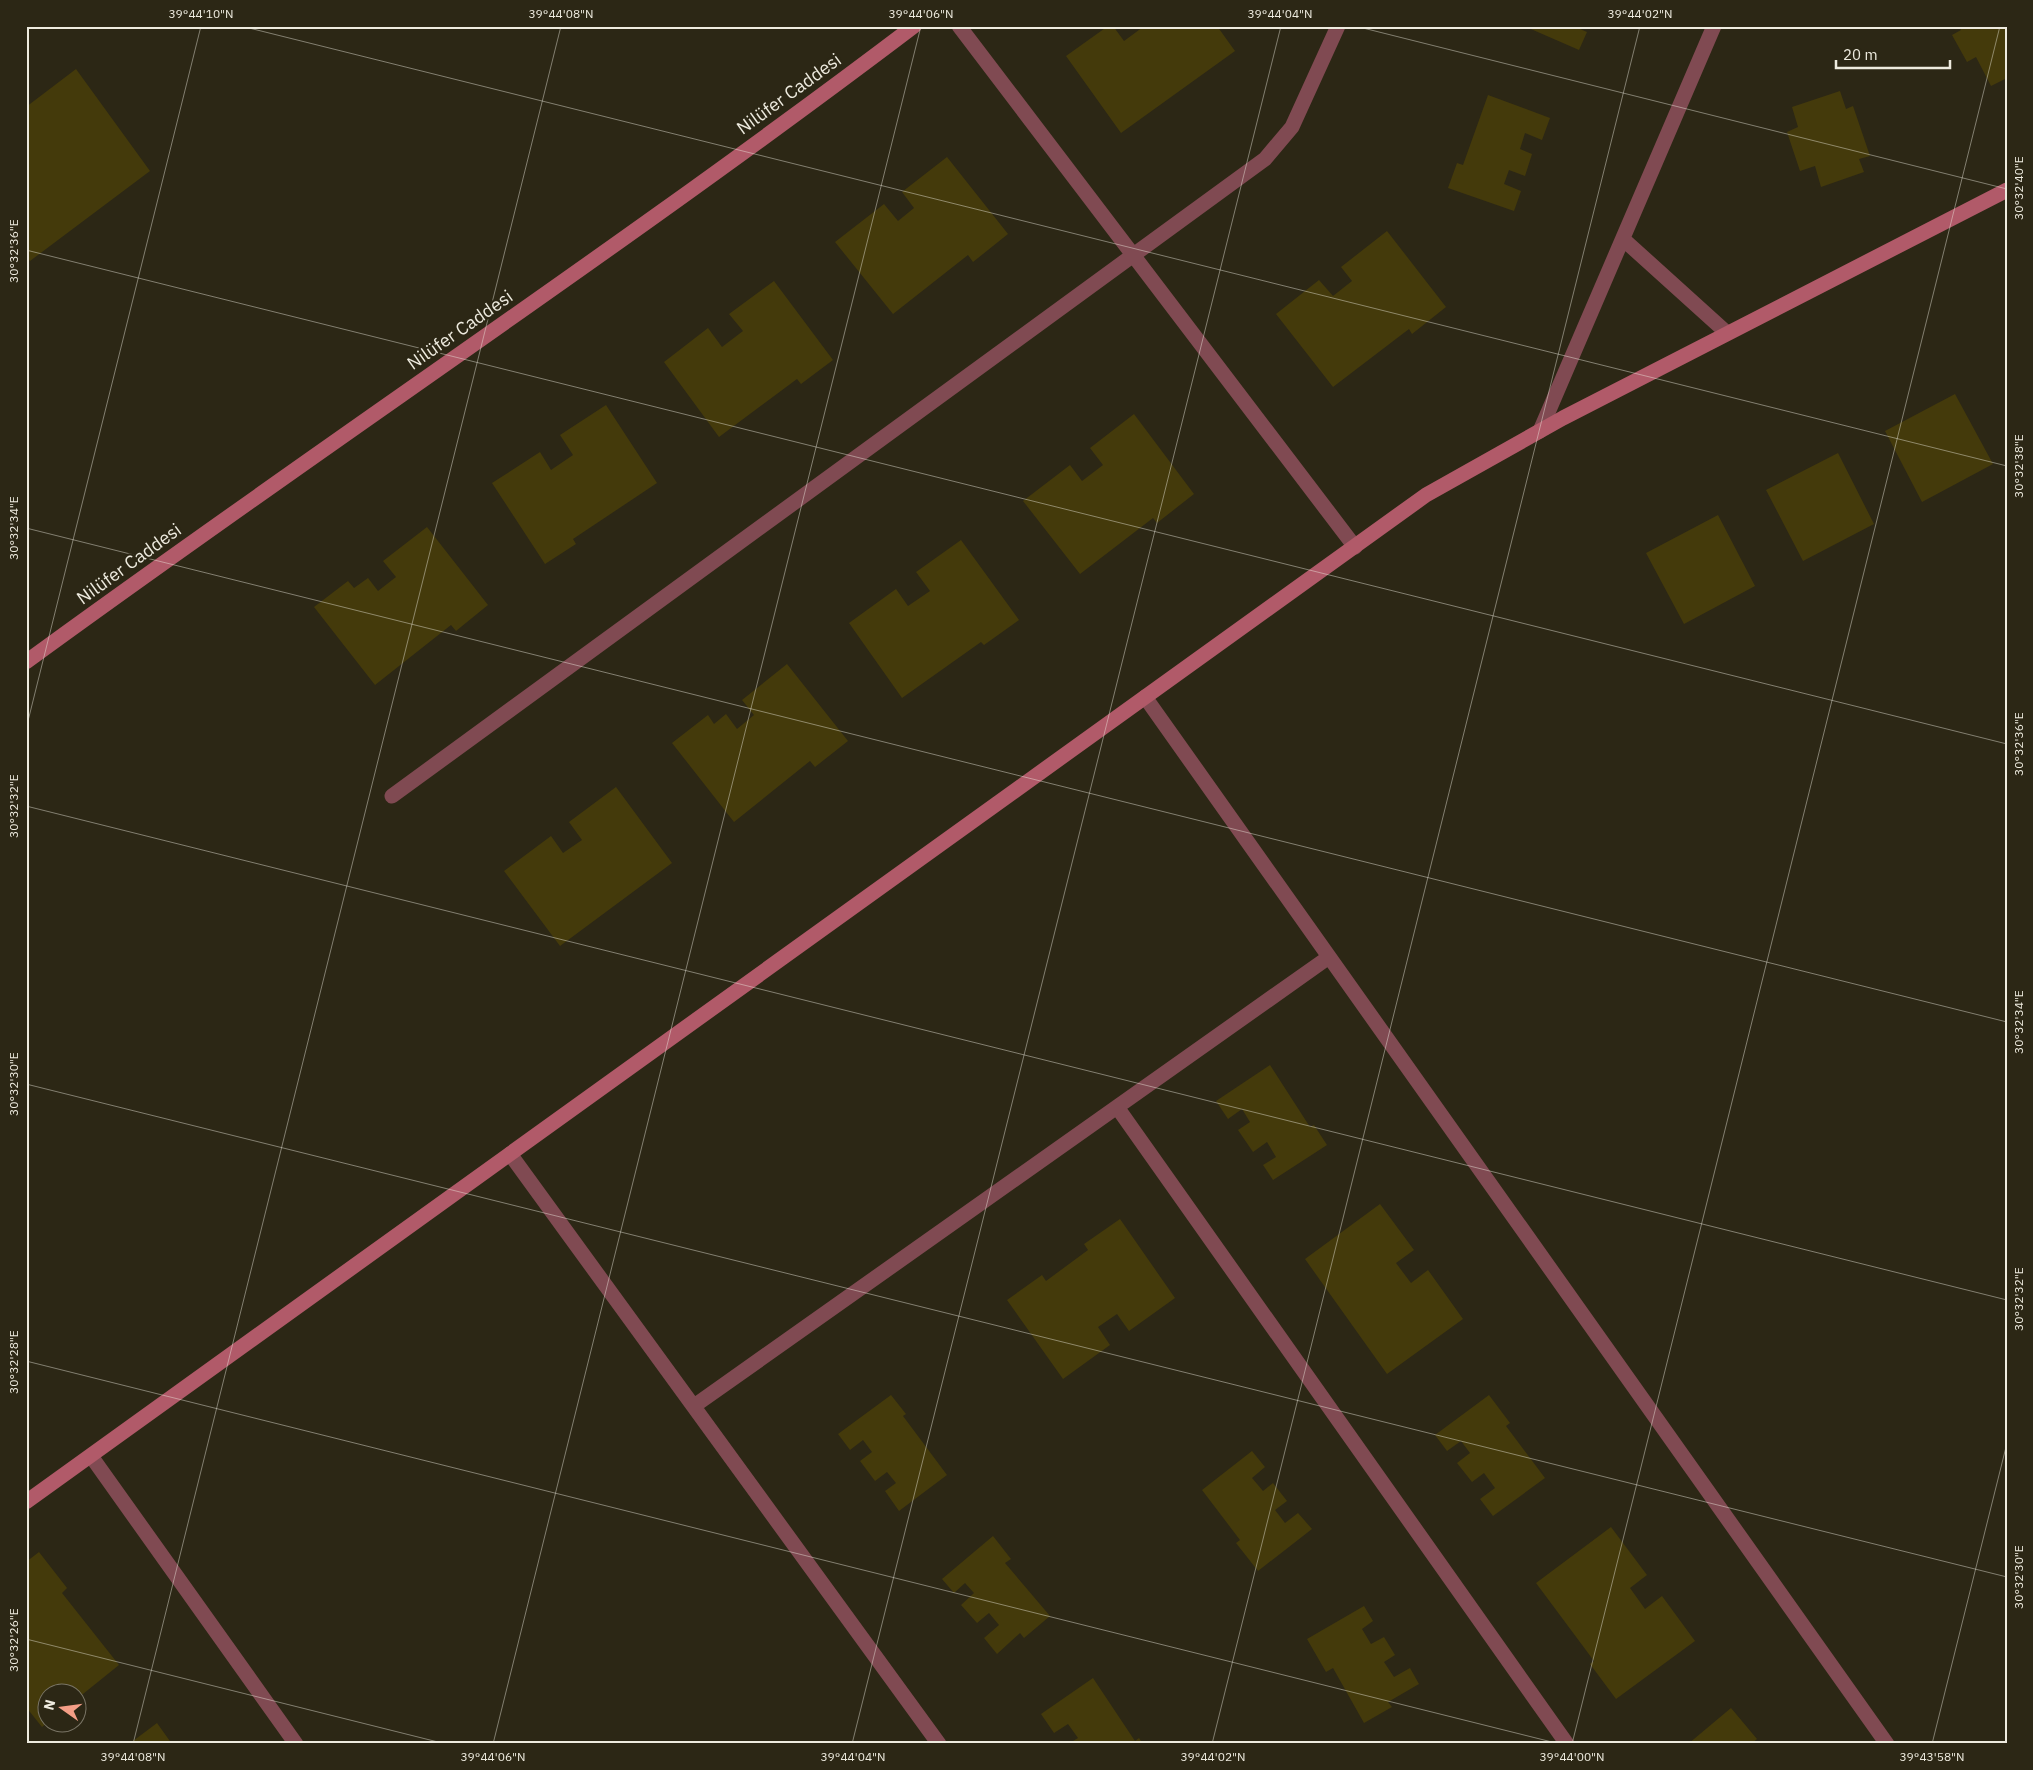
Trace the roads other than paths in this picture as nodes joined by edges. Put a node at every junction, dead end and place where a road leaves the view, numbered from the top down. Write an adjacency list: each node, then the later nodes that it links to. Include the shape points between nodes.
1 (914, 26): 11 (street, Nilüfer Caddesi, via 633,231)
2 (959, 26): 7 (street)
3 (1338, 26): 7 (street, via 1292,127 1265,159)
4 (1714, 26): 6 (street)
5 (2007, 190): 8 (street)
6 (1623, 239): 8 (street); 9 (street)
7 (1133, 255): 10 (street); 13 (street)
8 (1727, 333): 9 (street)
9 (1540, 430): 10 (street, via 1426,495)
10 (1354, 547): 12 (street)
11 (26, 662)
12 (1145, 697): 14 (street); 16 (street)
13 (392, 796)
14 (1329, 957): 15 (street); 23 (street)
15 (1117, 1107): 17 (street); 22 (street)
16 (510, 1154): 17 (street); 18 (street)
17 (694, 1406): 21 (street)
18 (90, 1456): 19 (street); 20 (street)
19 (26, 1502)
20 (296, 1744)
21 (939, 1744)
22 (1567, 1744)
23 (1887, 1744)

